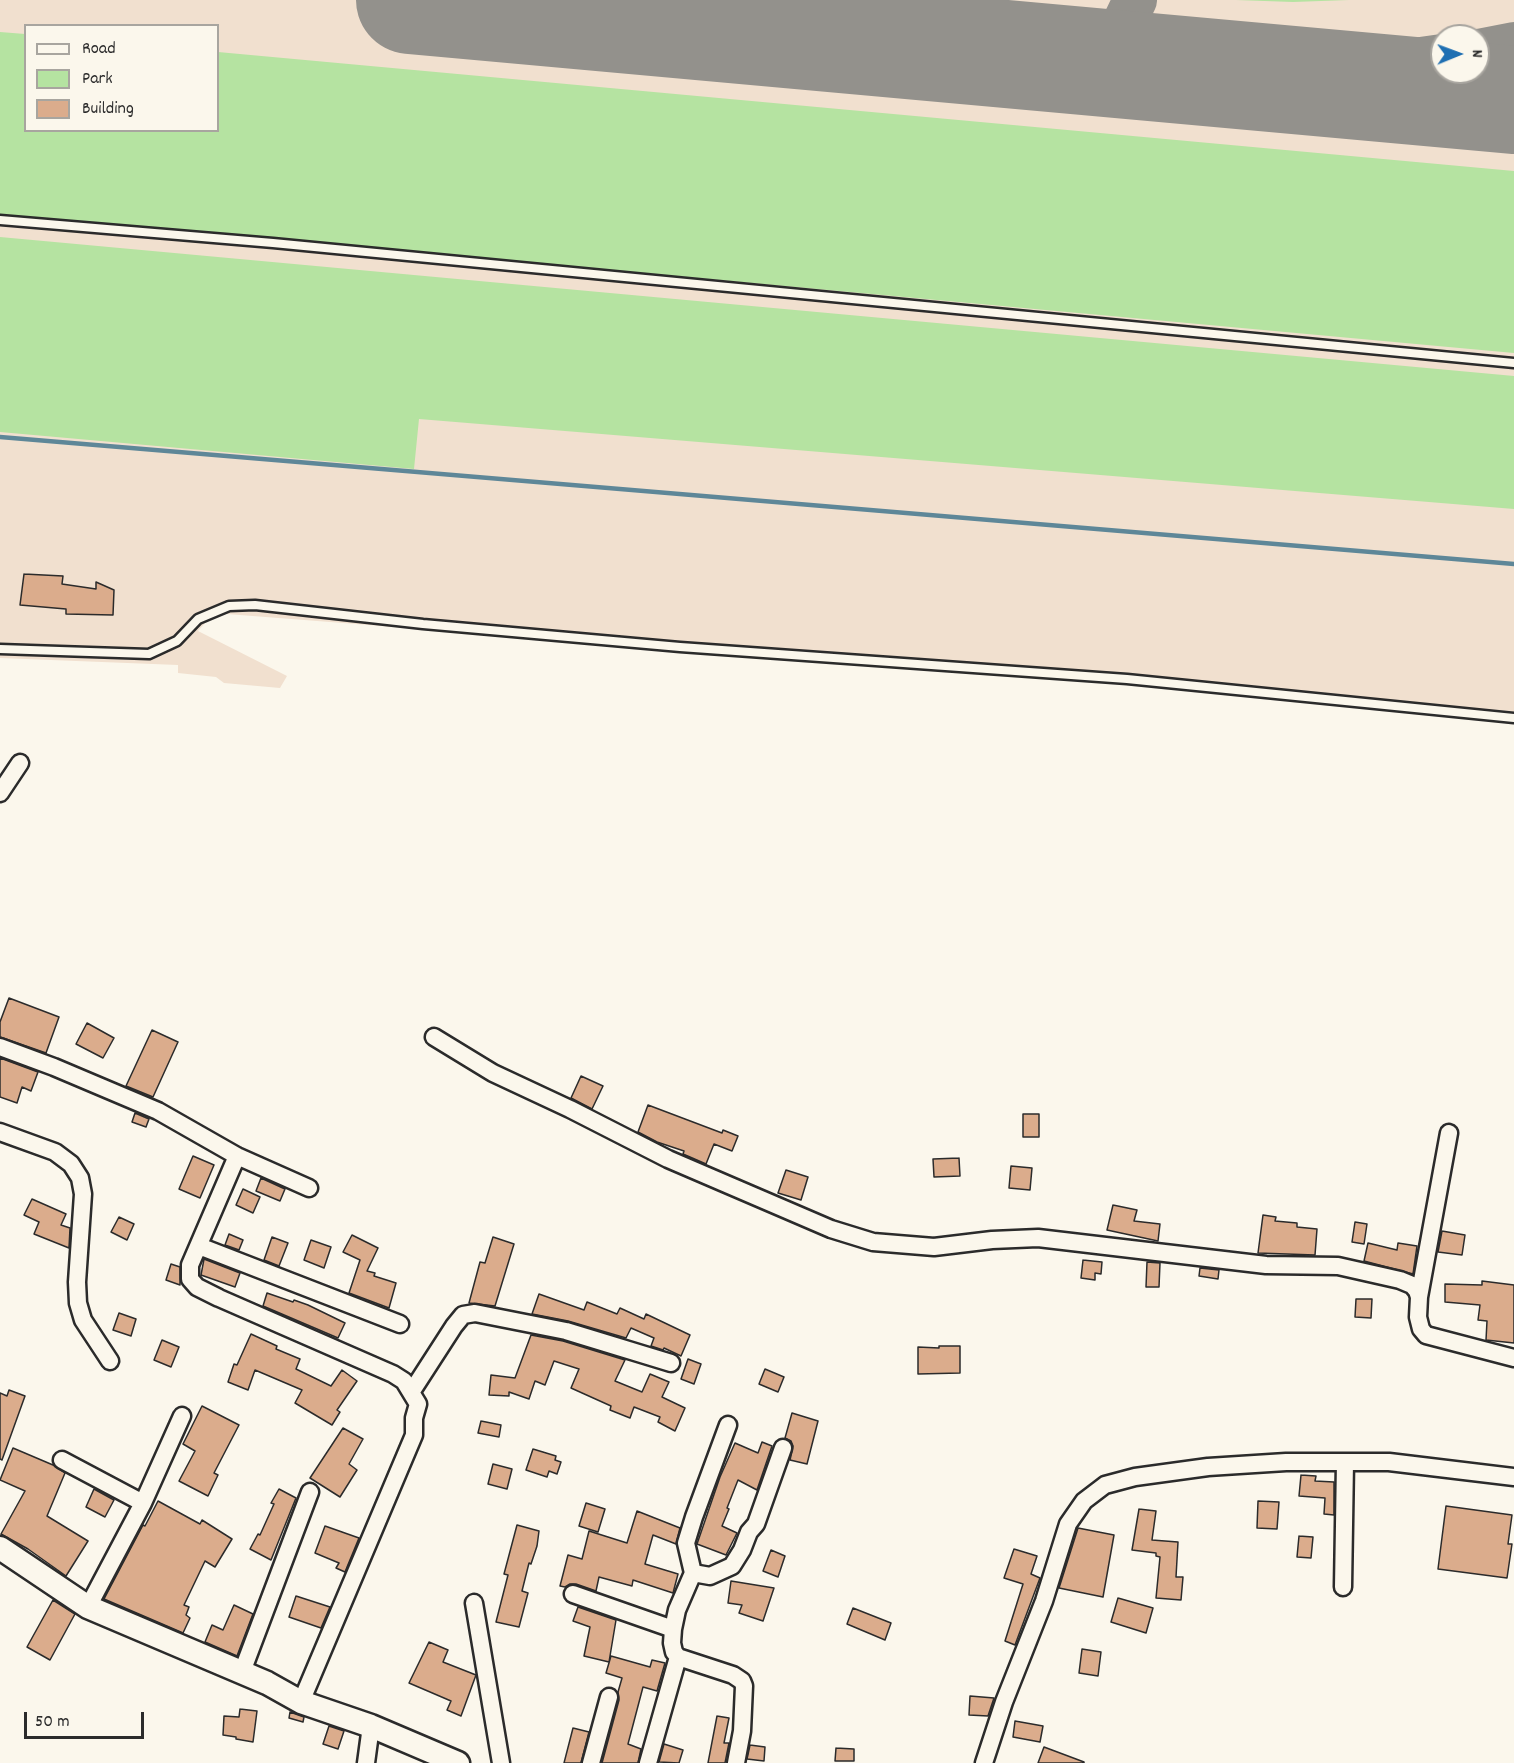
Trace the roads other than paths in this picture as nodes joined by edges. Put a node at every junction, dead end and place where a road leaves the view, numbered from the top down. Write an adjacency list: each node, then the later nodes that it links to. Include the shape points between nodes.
1 (0, 220): 2 (lane)
2 (1514, 363)
3 (0, 649): 4 (lane, via 149,654 177,641 198,619 229,606 255,604 423,624 1127,679)
4 (1514, 718)
5 (20, 764): 6 (street)
6 (0, 793)
7 (434, 1037): 14 (street, via 493,1073 668,1159 831,1229 873,1242 934,1247 1038,1238 1266,1265 1338,1266 1400,1280 1412,1285)
8 (0, 1047): 11 (street, via 158,1111)
9 (0, 1132): 17 (street, via 55,1152 71,1164 80,1178 83,1194 78,1303 83,1320)
10 (1449, 1133): 14 (street)
11 (237, 1156): 12 (street); 13 (street)
12 (309, 1188)
13 (199, 1246): 15 (street); 19 (street, via 190,1264 190,1279 197,1287 393,1374)
14 (1419, 1298): 16 (street, via 1418,1317 1426,1335)
15 (400, 1324)
16 (1514, 1358)
17 (110, 1361)
18 (671, 1363): 19 (street, via 566,1331 475,1313 464,1315 454,1326)
19 (412, 1391): 38 (street, via 418,1404 414,1435)
20 (182, 1416): 27 (street)
21 (728, 1425): 29 (street, via 686,1543)
22 (783, 1449): 29 (street, via 756,1524 732,1566 710,1576)
23 (62, 1460): 27 (street)
24 (1345, 1462): 25 (street, via 1389,1462); 30 (street); 46 (street, via 1208,1467 1135,1477 1105,1485 1084,1501 1068,1524)
25 (1514, 1477)
26 (310, 1492): 36 (street)
27 (143, 1503): 33 (street)
28 (0, 1548): 33 (street)
29 (693, 1573): 34 (street)
30 (1343, 1587)
31 (573, 1594): 34 (street)
32 (474, 1603): 42 (street)
33 (88, 1607): 36 (street)
34 (673, 1629): 35 (street, via 672,1643)
35 (678, 1657): 44 (street); 45 (street, via 742,1681 742,1731)
36 (242, 1672): 38 (street)
37 (609, 1697): 43 (street)
38 (301, 1702): 39 (street)
39 (371, 1726): 40 (street); 41 (street)
40 (366, 1763)
41 (458, 1763)
42 (501, 1763)
43 (591, 1763)
44 (648, 1763)
45 (736, 1763)
46 (984, 1763)

